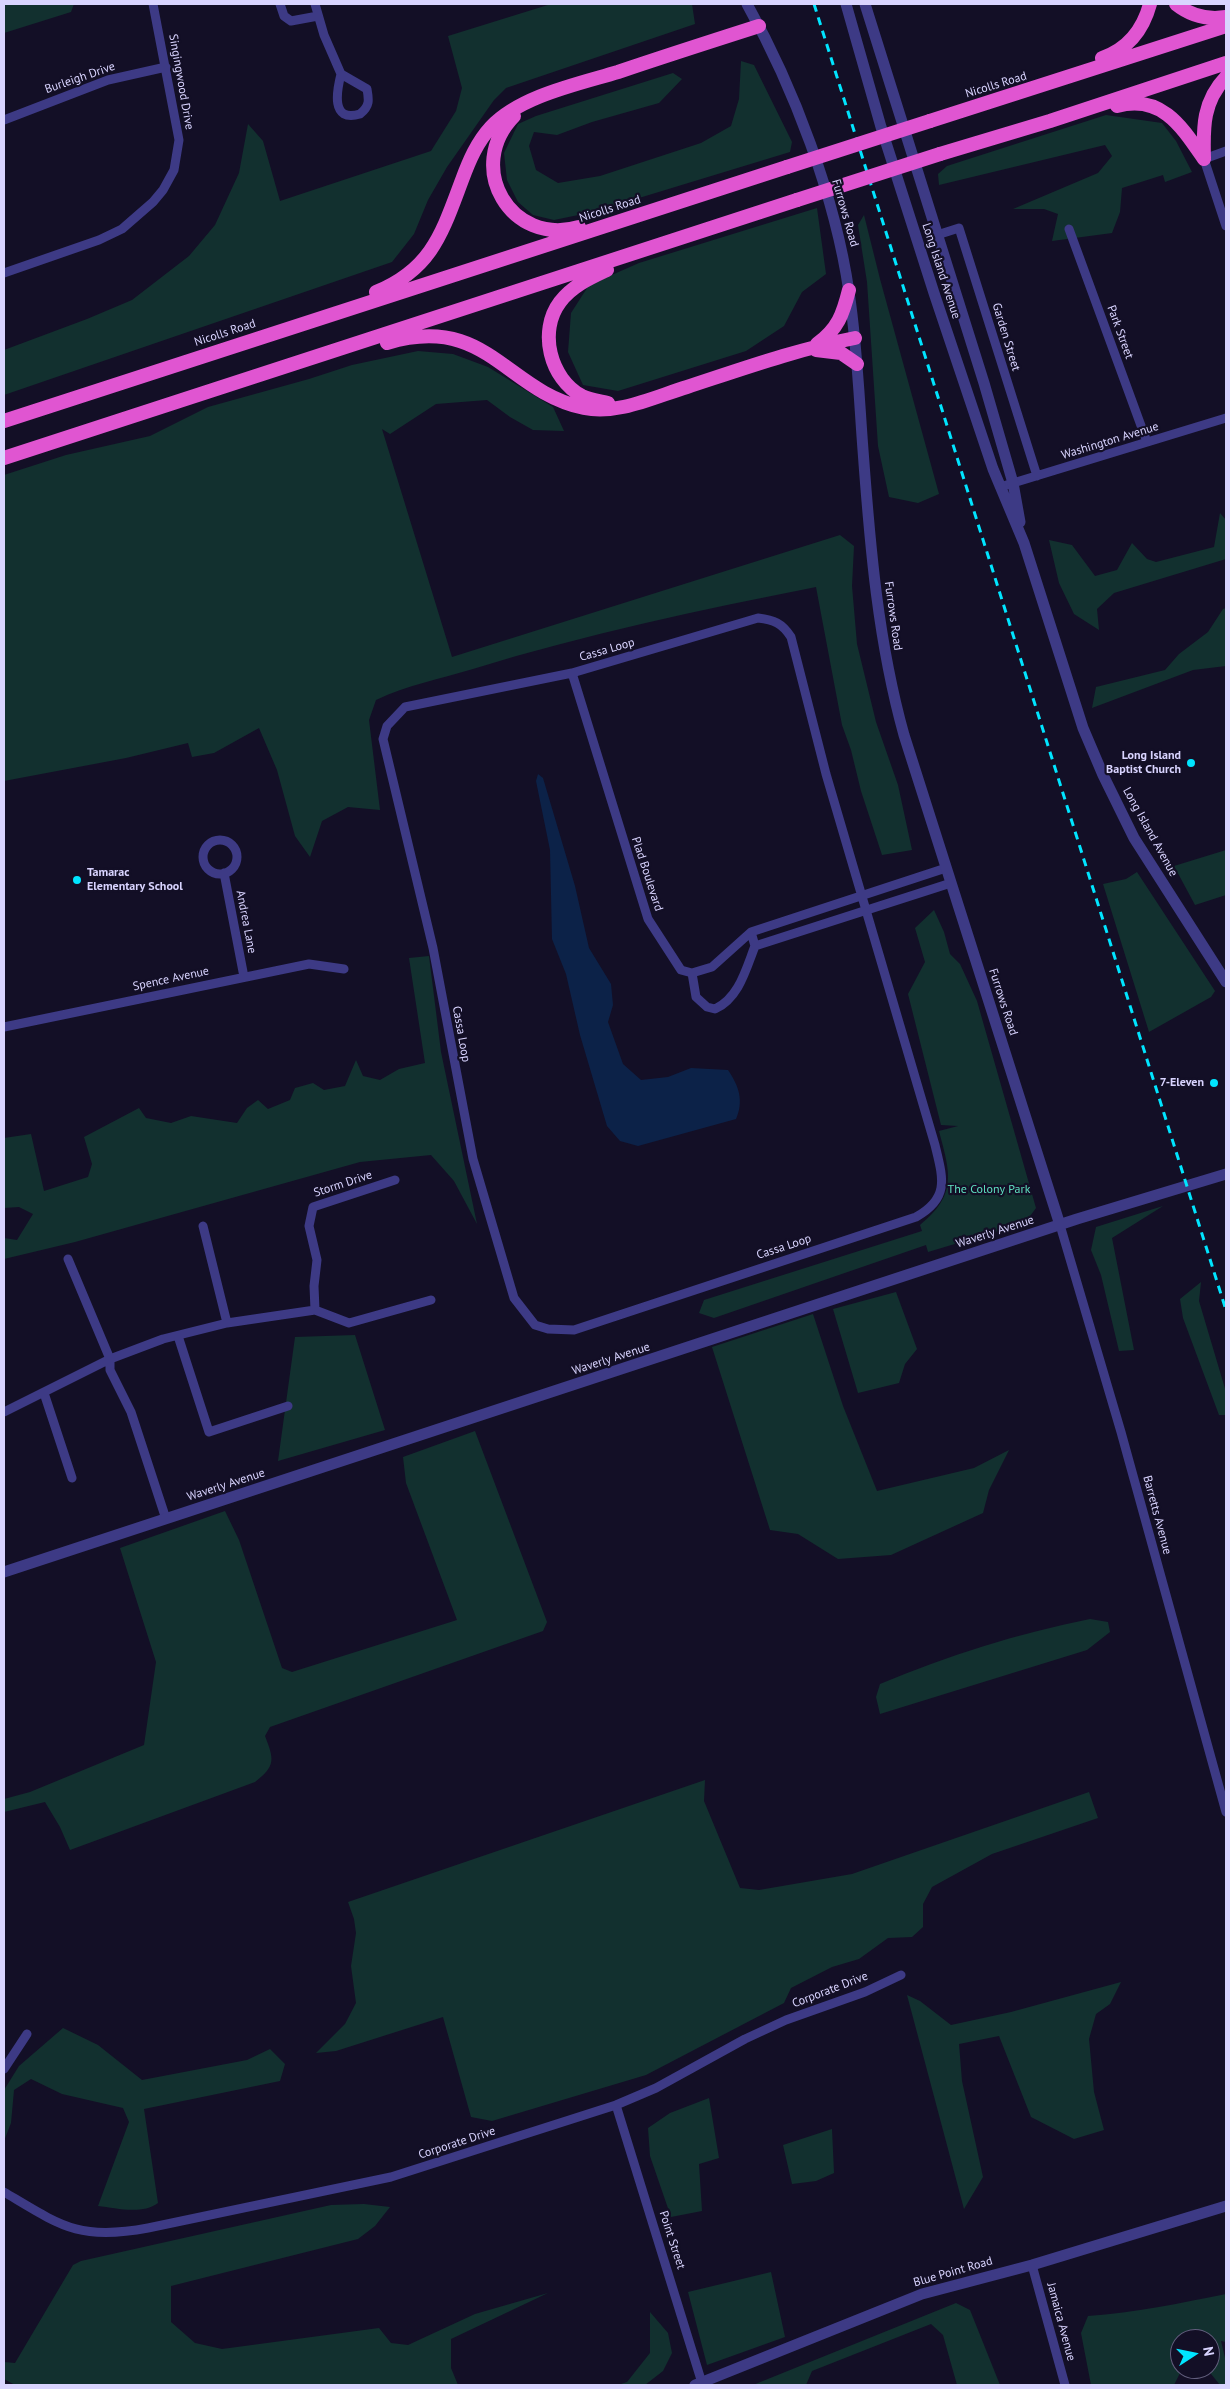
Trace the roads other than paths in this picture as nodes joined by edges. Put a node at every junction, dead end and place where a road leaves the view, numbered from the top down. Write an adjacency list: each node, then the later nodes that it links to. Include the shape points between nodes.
1 (153, 4): 14 (street, Singingwood Drive)
2 (280, 4): 9 (street, via 284,16 291,21)
3 (315, 4): 9 (street)
4 (747, 4): 11 (street, Furrows Road)
5 (846, 4): 42 (street, Long Island Avenue, via 880,127)
6 (865, 4): 26 (street, Long Island Avenue)
7 (1150, 4): 17 (highway, via 1144,22 1128,44)
8 (1176, 4): 10 (highway, via 1196,16)
9 (318, 16): 15 (street)
10 (1226, 17)
11 (759, 26): 18 (highway); 29 (street, Furrows Road, via 787,83 811,148 838,236)
12 (1226, 26): 17 (highway, Nicolls Road)
13 (1226, 63): 20 (highway)
14 (166, 66): 19 (street, Burleigh Drive, via 108,80); 28 (street, Singingwood Drive, via 178,140 174,170 163,190 122,230)
15 (342, 74): 15 (street, via 336,102 348,114 360,114 370,100 367,89)
16 (1226, 77): 22 (highway, via 1212,94 1206,111)
17 (1034, 88): 23 (highway, Nicolls Road, bridge)
18 (528, 102): 23 (highway, via 504,126 492,156 496,184 513,213 535,226 558,230); 30 (highway, via 501,118 476,147 441,236 415,270 384,289)
19 (4, 120)
20 (1050, 121): 22 (highway, via 1126,104 1143,105 1176,120); 27 (highway, bridge)
21 (1226, 152): 22 (street)
22 (1204, 159): 24 (street)
23 (646, 213): 30 (highway, Nicolls Road)
24 (1226, 226)
25 (1069, 230): 38 (street, Park Street)
26 (937, 235): 40 (street, Garden Street, via 959,228); 41 (street, Long Island Avenue)
27 (655, 247): 33 (highway); 35 (highway, via 575,287 559,303 550,325 551,357 566,383 590,399)
28 (4, 273)
29 (849, 290): 31 (street, Furrows Road); 32 (highway, via 839,322)
30 (282, 330): 37 (highway, Nicolls Road)
31 (855, 338): 32 (highway); 34 (street, Furrows Road)
32 (811, 349): 34 (highway, via 840,353); 35 (highway)
33 (308, 359): 35 (highway, via 360,351 410,337 436,337 479,348 542,391 574,406 610,410); 39 (highway)
34 (857, 364): 45 (street, Furrows Road, via 874,584 883,646 900,722)
35 (634, 403)
36 (1226, 418): 38 (street, Washington Avenue)
37 (4, 420)
38 (1147, 442): 40 (street, Washington Avenue)
39 (4, 458)
40 (1037, 476): 41 (street, Washington Avenue)
41 (1013, 483): 42 (street, Washington Avenue); 43 (street, Long Island Avenue)
42 (1000, 487): 43 (street, Long Island Avenue)
43 (1024, 543): 55 (street, Long Island Avenue, via 1078,712 1103,775 1146,858)
44 (572, 673): 48 (street, Cassa Loop, via 758,618 784,626 791,637 826,774); 49 (street, Cassa Loop, via 405,708 387,726 383,740 433,948 473,1159 514,1298 535,1325 548,1330 574,1330 916,1217 938,1199 944,1179); 53 (street, Plad Boulevard, via 648,919 681,970)
45 (946, 868): 47 (street, Furrows Road); 48 (street)
46 (224, 873): 54 (street, Andrea Lane)
47 (951, 883): 49 (street); 59 (street, Furrows Road)
48 (862, 895): 49 (street, Cassa Loop); 50 (street)
49 (866, 910): 51 (street)
50 (751, 932): 51 (street); 53 (street, via 712,966)
51 (755, 946): 53 (street, via 739,986 723,1006 707,1007 696,997)
52 (344, 969): 54 (street, Spence Avenue, via 309,964)
53 (692, 973)
54 (244, 977): 56 (street, Spence Avenue)
55 (1226, 982)
56 (4, 1027)
57 (1226, 1174): 59 (street, Waverly Avenue)
58 (395, 1180): 63 (street, Storm Drive, via 313,1208 309,1226 317,1260)
59 (1060, 1225): 71 (street, Waverly Avenue); 73 (street, Barretts Avenue)
60 (202, 1226): 64 (street)
61 (68, 1259): 66 (street)
62 (431, 1300): 63 (street, via 349,1323)
63 (315, 1310): 64 (street)
64 (227, 1323): 65 (street)
65 (178, 1336): 66 (street); 68 (street, via 209,1432)
66 (110, 1359): 67 (street); 71 (street, via 110,1370 131,1412)
67 (44, 1393): 69 (street); 70 (street)
68 (288, 1406)
69 (4, 1412)
70 (72, 1478)
71 (166, 1519): 72 (street, Waverly Avenue)
72 (4, 1572)
73 (1226, 1812)
74 (901, 1975): 77 (street, Corporate Drive, via 865,1992 786,2020 656,2088)
75 (27, 2034): 76 (street)
76 (4, 2069)
77 (616, 2105): 78 (street, Corporate Drive, via 391,2177 126,2232 77,2231 54,2222); 81 (street, Point Street)
78 (4, 2192)
79 (1226, 2206): 80 (street, Blue Point Road)
80 (1032, 2265): 81 (street, Blue Point Road, via 922,2294); 82 (street, Jamaica Avenue)
81 (698, 2384)
82 (1065, 2385)

